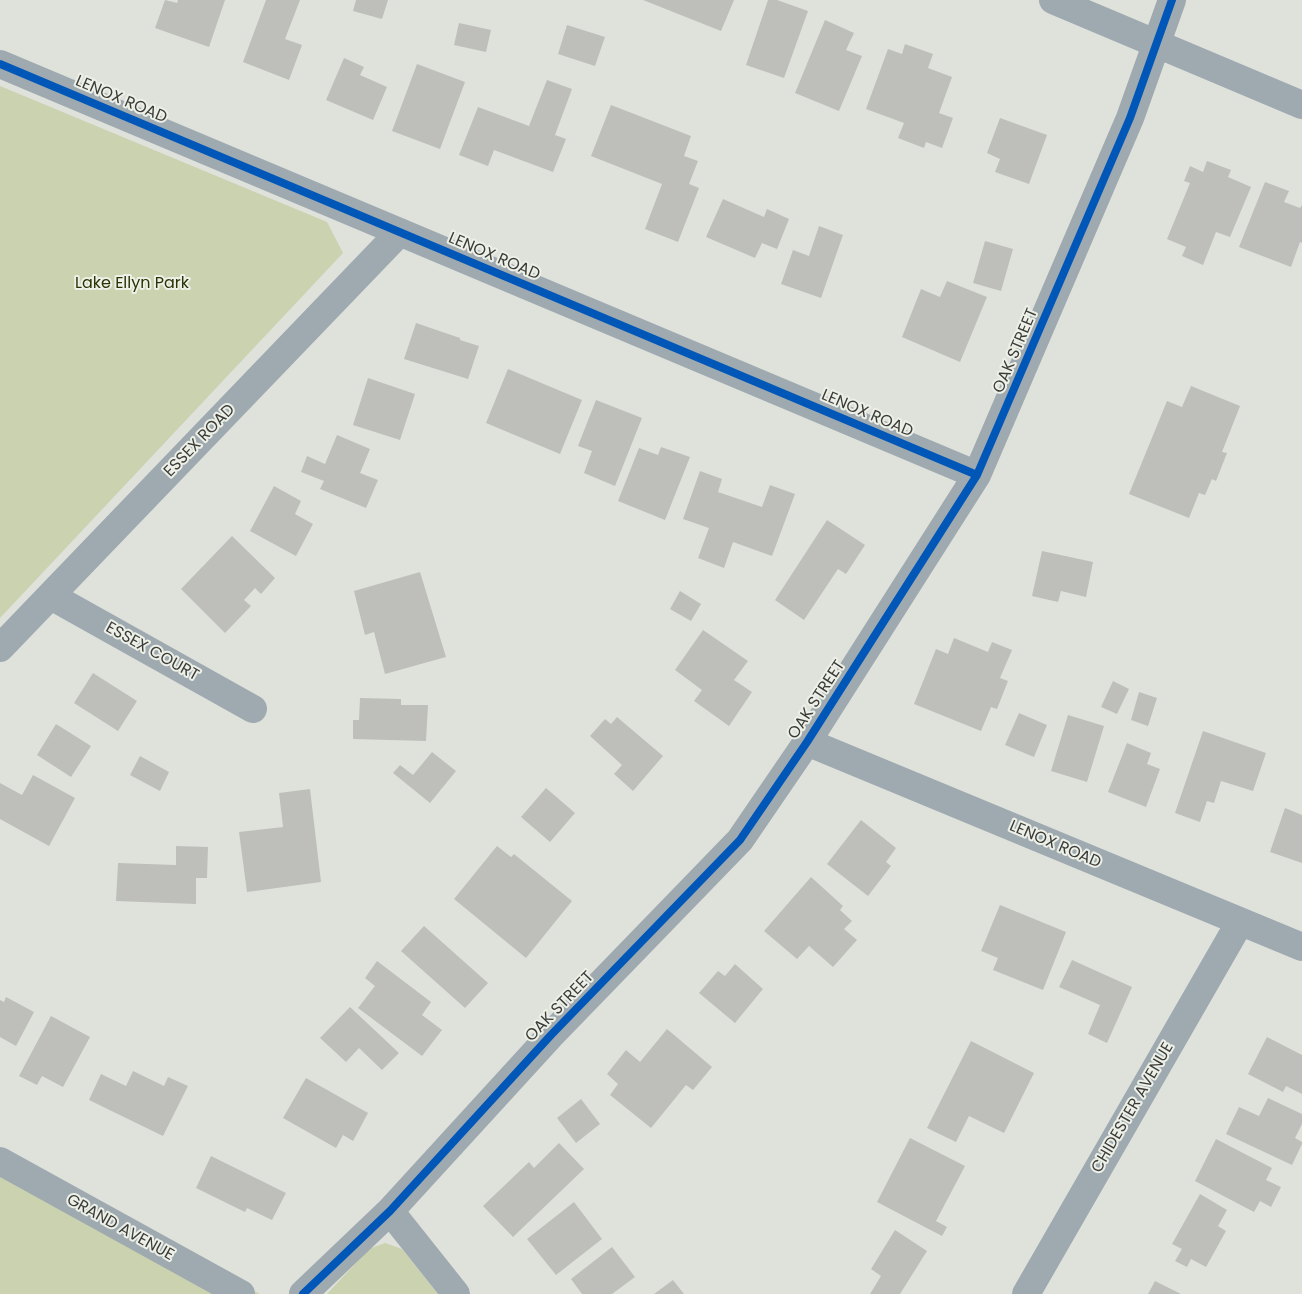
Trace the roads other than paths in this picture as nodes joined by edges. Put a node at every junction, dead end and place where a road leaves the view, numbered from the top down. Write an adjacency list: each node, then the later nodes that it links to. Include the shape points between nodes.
1 (1053, 0): 3 (street)
2 (1172, 0): 3 (street, OAK STREET)
3 (1157, 44): 5 (street); 7 (street, OAK STREET, via 1130,118)
4 (0, 64): 6 (street, LENOX ROAD)
5 (1302, 105)
6 (400, 232): 7 (street, LENOX ROAD); 8 (street, ESSEX ROAD)
7 (977, 475): 11 (street, OAK STREET)
8 (51, 596): 9 (street, ESSEX ROAD); 10 (street, ESSEX COURT)
9 (0, 648)
10 (253, 709)
11 (807, 742): 12 (street, LENOX ROAD); 15 (street, OAK STREET, via 740,840 551,1036)
12 (1240, 922): 13 (street, LENOX ROAD); 19 (street, CHIDESTER AVENUE)
13 (1302, 947)
14 (0, 1161): 16 (street, GRAND AVENUE)
15 (390, 1211): 17 (street, OAK STREET); 18 (street)
16 (241, 1294)
17 (303, 1294)
18 (456, 1294)
19 (1026, 1294)

